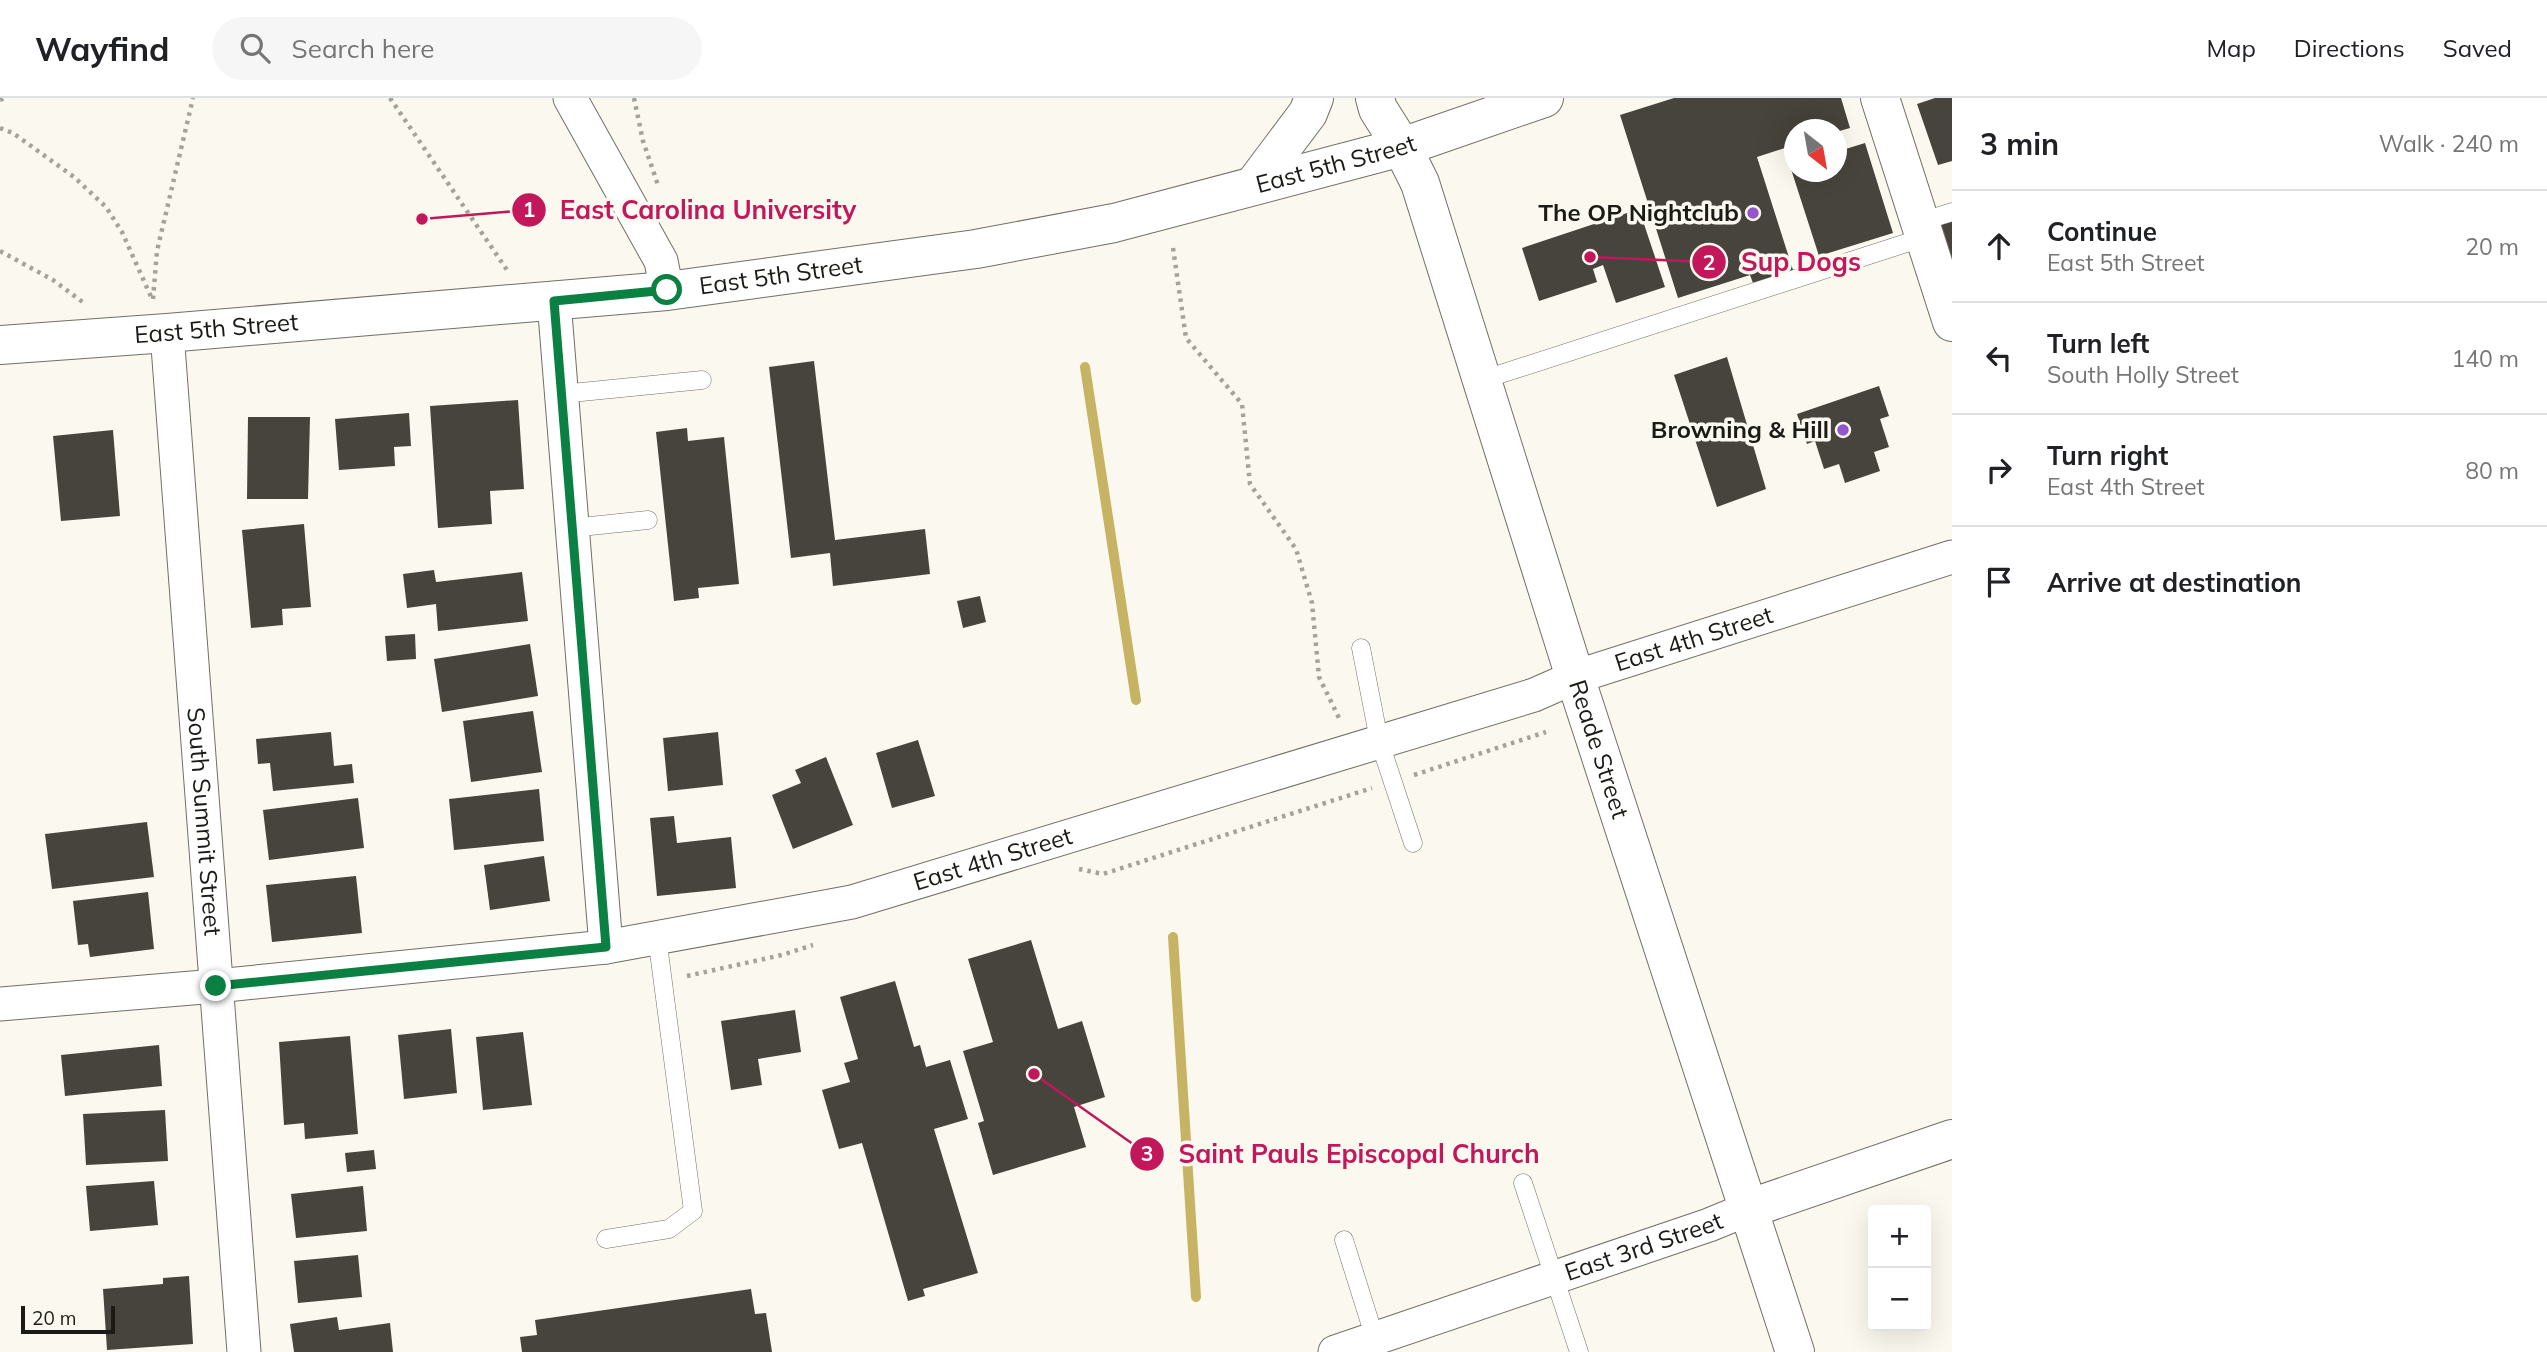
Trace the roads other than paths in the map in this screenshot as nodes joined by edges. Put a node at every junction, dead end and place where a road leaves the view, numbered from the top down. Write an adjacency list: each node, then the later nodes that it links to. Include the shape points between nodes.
1 (570, 98): 10 (street, via 661,261)
2 (1314, 98): 7 (main road, via 1308,113)
3 (1375, 98): 6 (main road, Reade Street)
4 (1544, 98): 6 (main road, East 5th Street)
5 (1880, 98): 8 (main road)
6 (1402, 147): 7 (main road, East 5th Street); 16 (main road, Reade Street, via 1420,183)
7 (1254, 185): 10 (main road, East 5th Street, via 1114,223 976,249)
8 (1932, 224): 9 (main road); 16 (lane)
9 (1944, 271): 12 (main road)
10 (667, 290): 11 (main road, East 5th Street)
11 (554, 301): 13 (main road, East 5th Street); 17 (street)
12 (1952, 321)
13 (167, 333): 14 (main road, East 5th Street); 27 (street, South Summit Street)
14 (0, 345)
15 (702, 380): 17 (lane)
16 (1482, 380): 22 (main road, Reade Street)
17 (561, 394): 19 (street)
18 (648, 520): 19 (lane)
19 (571, 528): 26 (street)
20 (1952, 557): 22 (street, East 4th Street)
21 (1361, 648): 23 (lane)
22 (1575, 677): 23 (street, East 4th Street, via 1534,695); 31 (main road, Reade Street)
23 (1376, 727): 24 (lane); 25 (street, East 4th Street, via 852,902)
24 (1413, 843)
25 (657, 937): 26 (street, East 4th Street); 32 (lane, via 693,1211 669,1229)
26 (606, 947): 27 (street, East 4th Street)
27 (216, 986): 28 (street, East 4th Street); 36 (street, South Summit Street)
28 (0, 1004)
29 (1952, 1139): 31 (main road, East 3rd Street)
30 (1523, 1183): 34 (lane)
31 (1748, 1209): 34 (street, East 3rd Street); 39 (main road, Reade Street)
32 (606, 1239)
33 (1343, 1240): 35 (lane)
34 (1553, 1276): 35 (street, East 3rd Street); 38 (lane)
35 (1376, 1345): 37 (street, East 3rd Street)
36 (244, 1352)
37 (1335, 1352)
38 (1579, 1352)
39 (1795, 1352)

